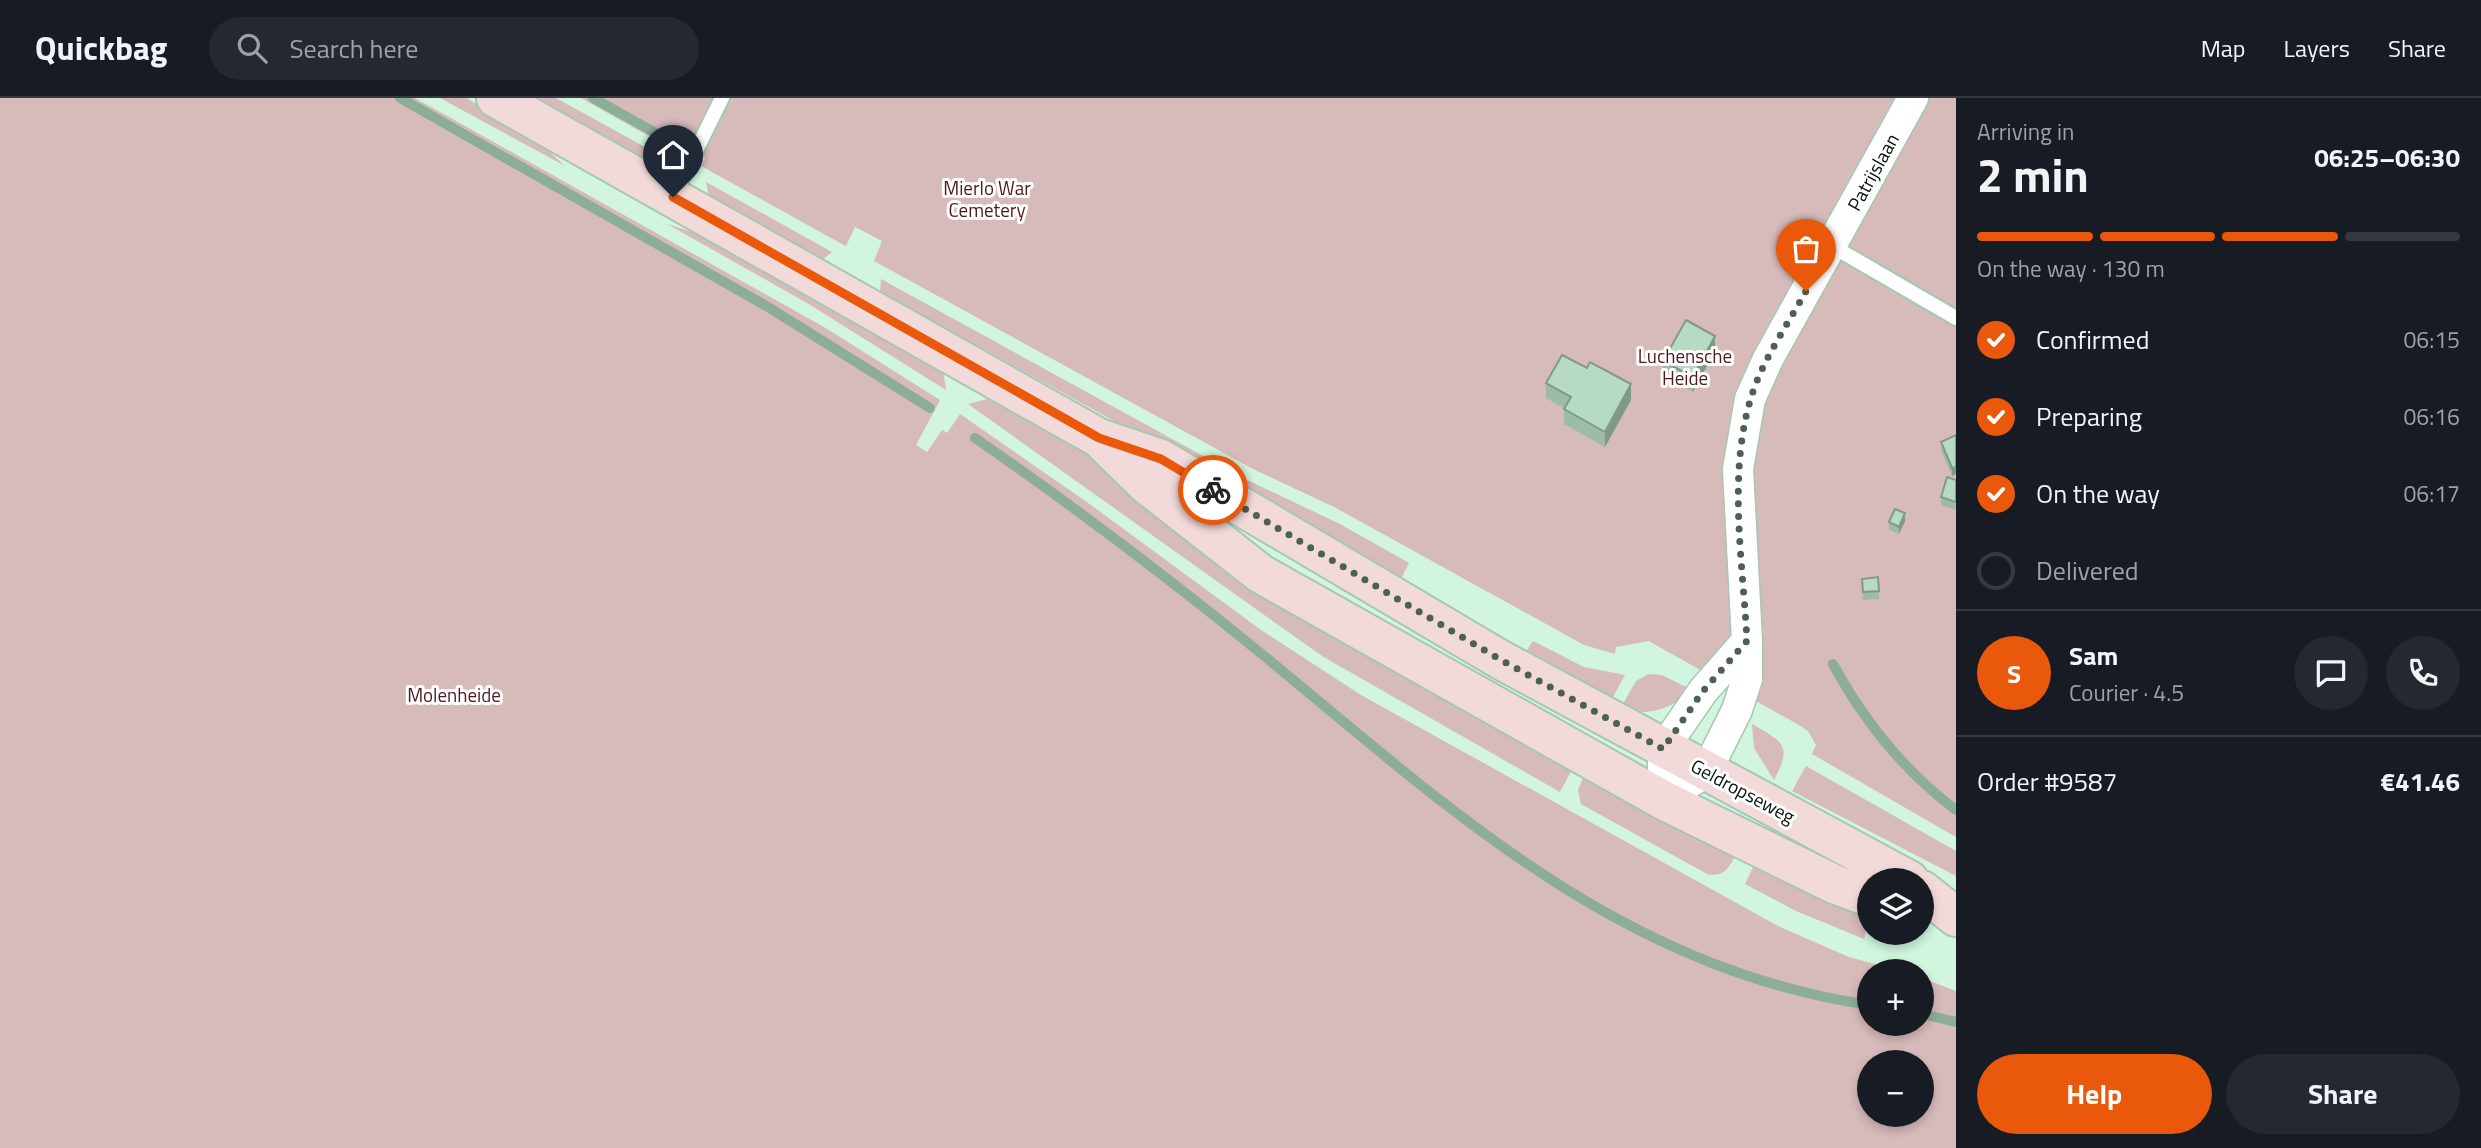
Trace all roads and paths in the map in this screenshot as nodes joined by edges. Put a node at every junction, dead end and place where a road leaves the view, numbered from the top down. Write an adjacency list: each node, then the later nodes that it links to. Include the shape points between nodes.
1 (496, 98): 4 (main road, Geldropseweg)
2 (722, 98): 4 (lane)
3 (1913, 98): 5 (street, Patrijslaan)
4 (673, 197): 7 (main road, Geldropseweg)
5 (1832, 246): 6 (lane); 8 (street, Patrijslaan, via 1750,400 1738,469)
6 (1956, 318)
7 (1099, 438): 9 (main road, Geldropseweg, via 1161,459 1501,660); 11 (main road, Geldropseweg, via 1146,484 1261,574)
8 (1747, 641): 9 (street, via 1703,691); 10 (street, Patrijslaan, via 1748,679)
9 (1663, 749): 10 (main road, Geldropseweg); 11 (street)
10 (1706, 772): 11 (street); 12 (main road, Geldropseweg)
11 (1663, 800): 13 (main road, Geldropseweg)
12 (1886, 868)
13 (1857, 893)
14 (1934, 900): 16 (main road)
15 (1934, 916): 16 (main road)
16 (1956, 919)

